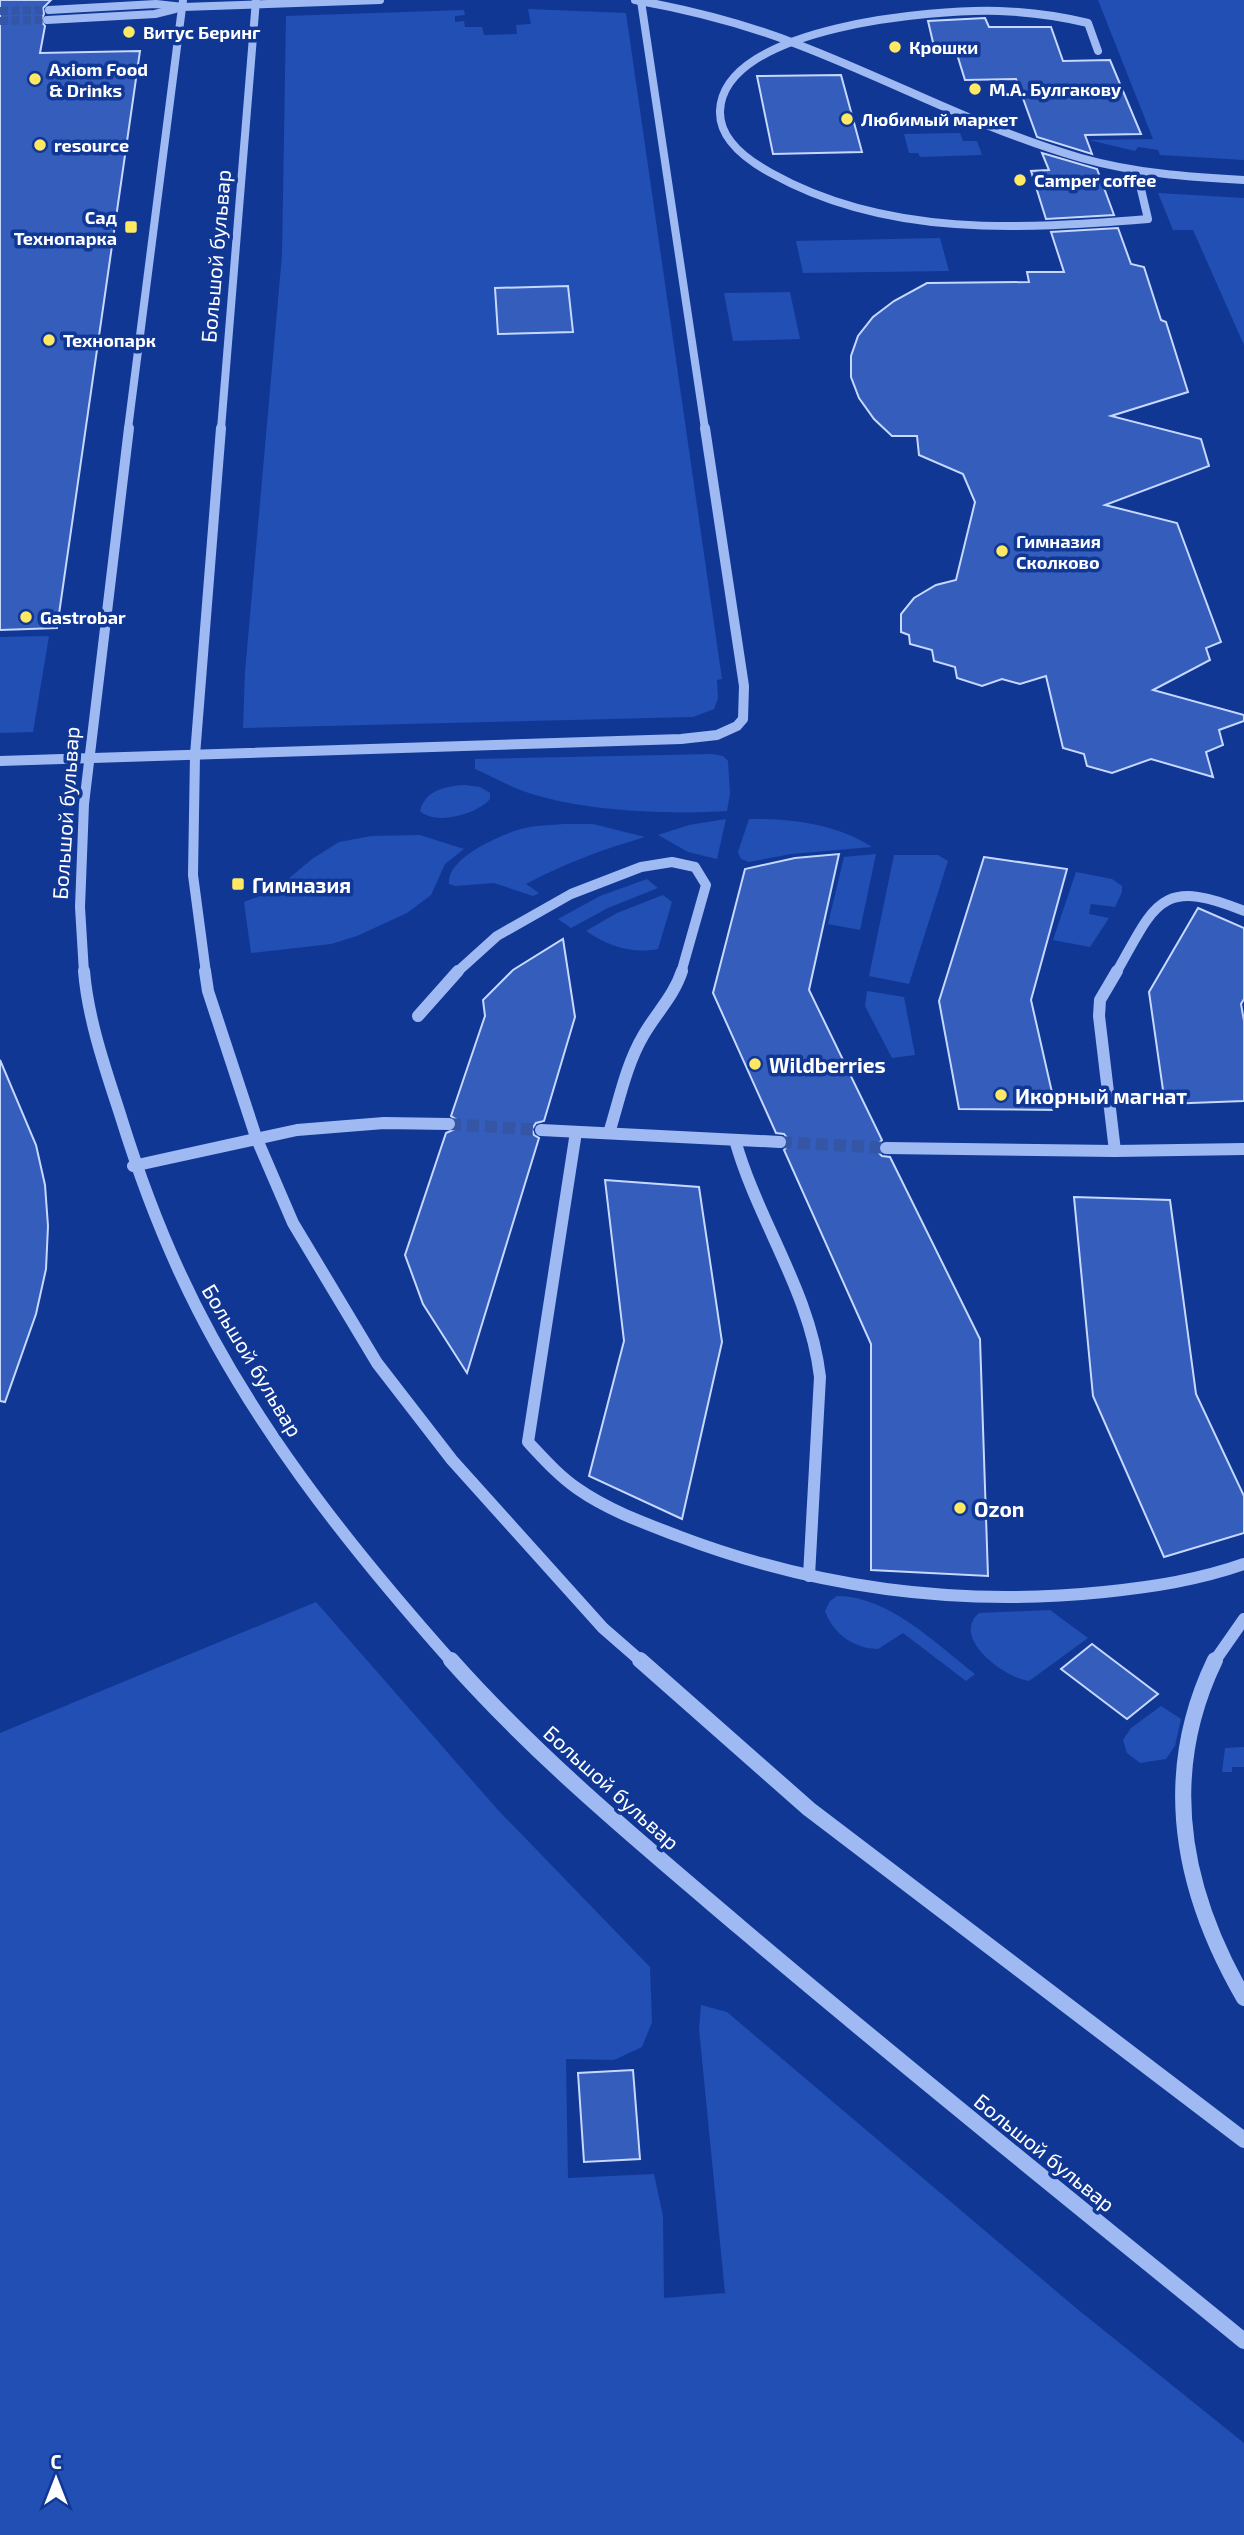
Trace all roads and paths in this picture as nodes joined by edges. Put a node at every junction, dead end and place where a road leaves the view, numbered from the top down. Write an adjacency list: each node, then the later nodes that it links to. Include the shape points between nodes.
1 (380, 0): 3 (street)
2 (637, 1): 7 (street, via 717,16); 11 (street, via 744,686 744,717 736,728 706,738)
3 (256, 2): 4 (street); 11 (street, Большой бульвар)
4 (183, 4): 5 (street); 6 (street, via 155,14); 12 (street, Большой бульвар)
5 (49, 10)
6 (47, 20)
7 (793, 41): 8 (street, via 871,19 1006,11 1088,23); 9 (street, via 1061,153); 9 (street, via 763,55 729,80 720,110 727,138 742,155 826,199 946,224 1005,227 1148,219 1140,186)
8 (1098, 51)
9 (1143, 172): 10 (street)
10 (1244, 180)
11 (195, 755): 12 (street); 20 (street, Большой бульвар, via 193,875 208,991)
12 (88, 758): 13 (street); 26 (street, Большой бульвар, via 79,891 85,979)
13 (0, 761)
14 (1244, 911): 25 (street, via 1201,896 1159,903 1103,990 1099,1016)
15 (418, 1016): 19 (street, via 468,959 549,904 634,868 679,863 699,872 706,884 677,987 642,1037)
16 (449, 1124): 20 (street, via 362,1124)
17 (541, 1130): 18 (street)
18 (576, 1132): 19 (street); 28 (street, via 528,1442 569,1483 628,1516 696,1545)
19 (609, 1133): 21 (street)
20 (256, 1137): 26 (street); 31 (street, Большой бульвар, via 293,1223 377,1363 452,1460 603,1628 809,1809)
21 (735, 1140): 22 (street); 28 (street, via 746,1180 811,1319 818,1345)
22 (780, 1142)
23 (886, 1148): 25 (street)
24 (1244, 1149): 25 (street)
25 (1115, 1152)
26 (133, 1166): 32 (street, Большой бульвар, via 199,1315 275,1441 430,1639 540,1752 730,1920)
27 (1244, 1564): 28 (street, via 1175,1583 1082,1596 1017,1599 925,1595)
28 (809, 1576)
29 (1244, 1619): 30 (street, via 1216,1660 1196,1704 1184,1764 1181,1819 1201,1912)
30 (1244, 1998)
31 (1244, 2140)
32 (1244, 2341)

